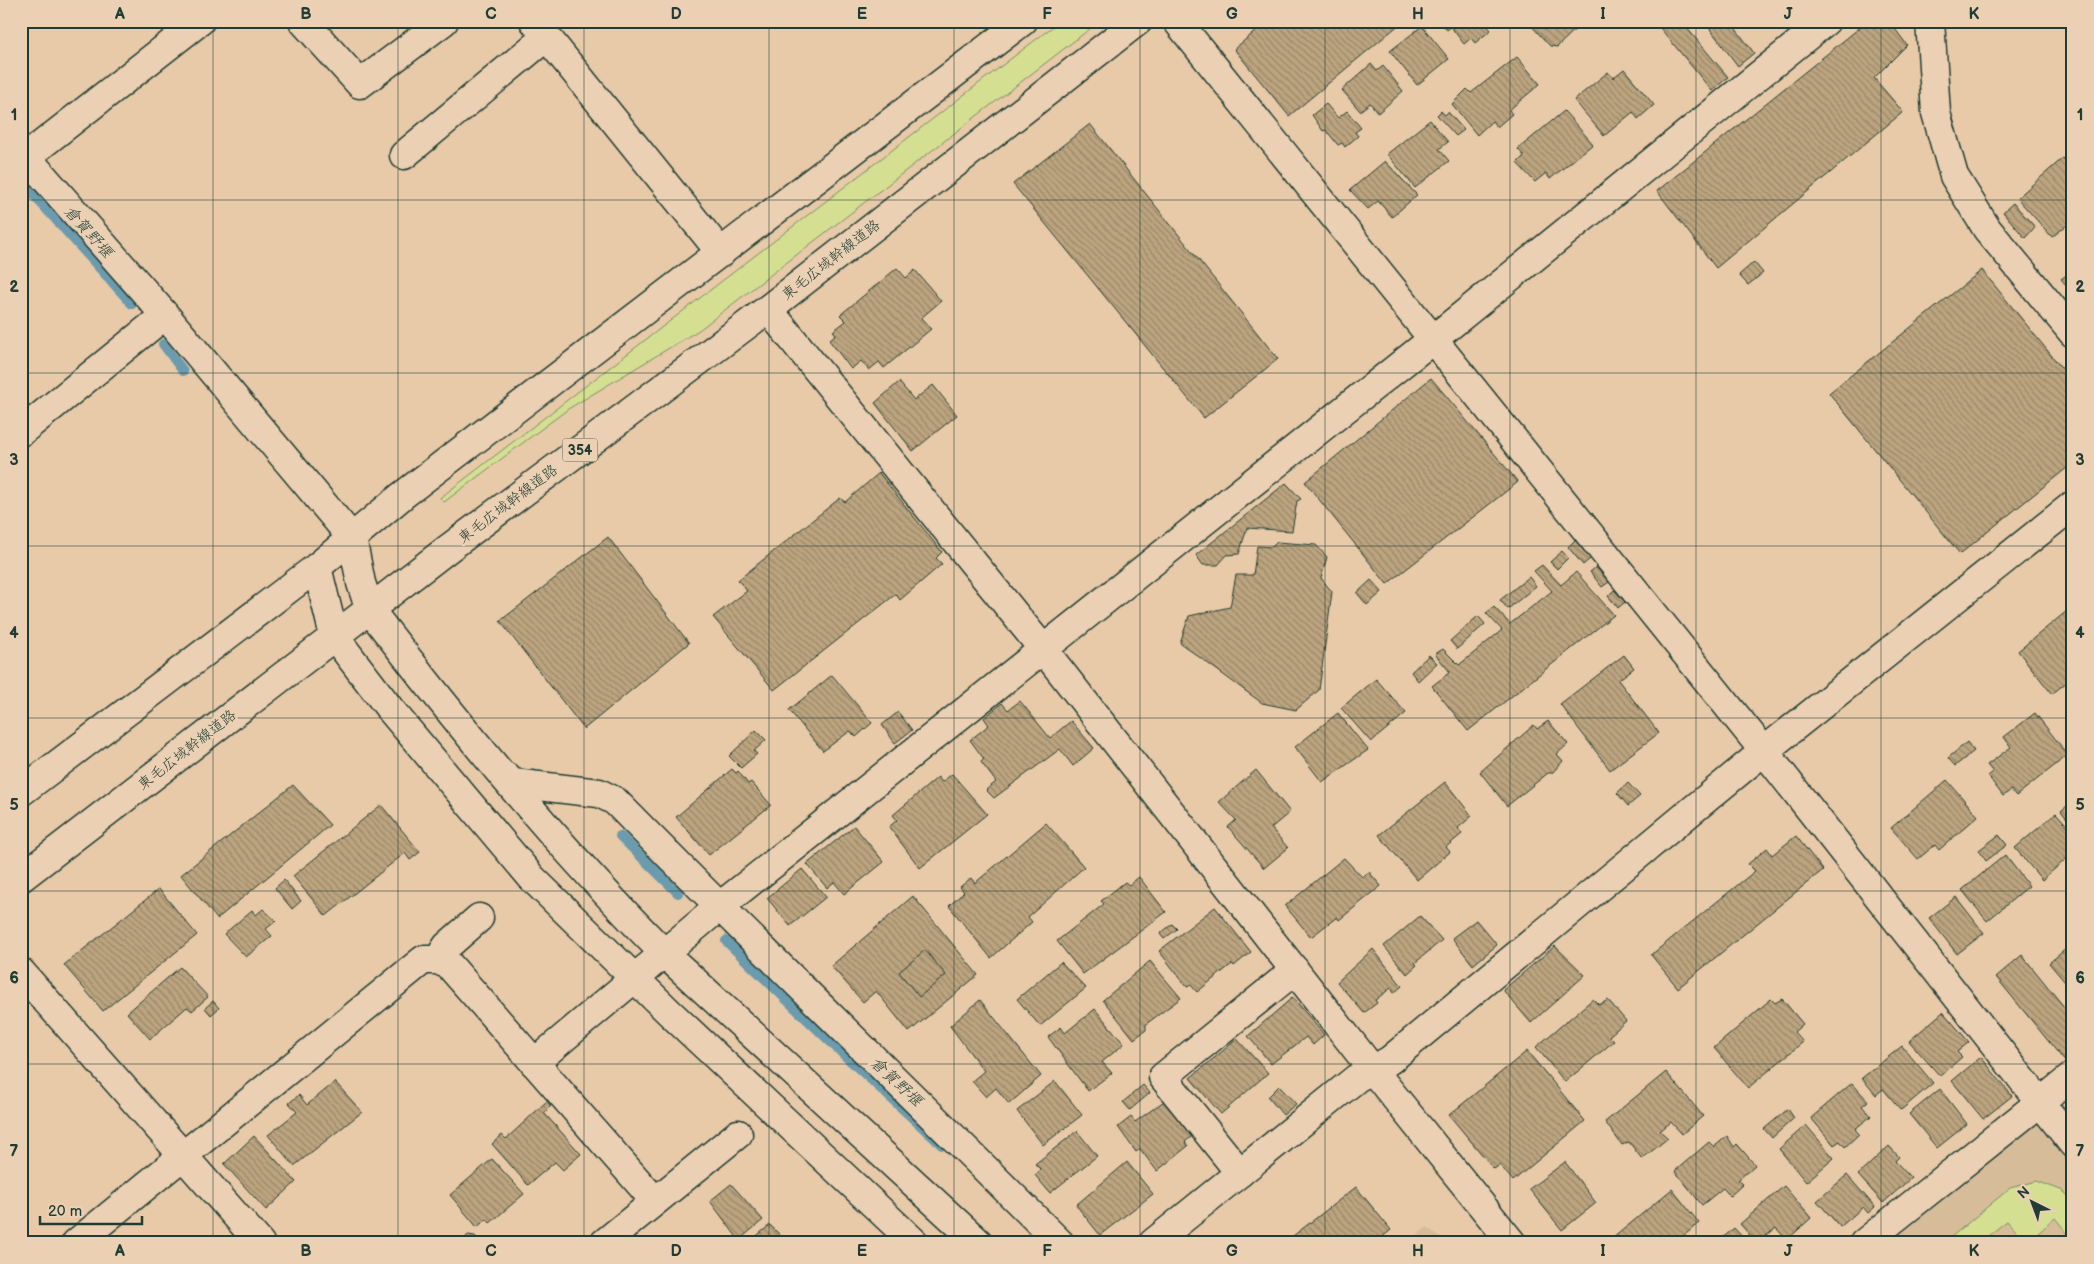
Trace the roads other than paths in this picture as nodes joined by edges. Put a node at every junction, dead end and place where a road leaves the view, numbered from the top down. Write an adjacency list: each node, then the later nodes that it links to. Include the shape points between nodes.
1 (200, 21): 10 (main road)
2 (303, 21): 3 (main road, via 360,84)
3 (444, 21)
4 (1023, 21): 12 (main road)
5 (1138, 21): 13 (main road, 東毛広域幹線道路 / 354)
6 (1177, 21): 16 (main road)
7 (1826, 21): 16 (main road)
8 (1930, 21): 15 (main road, via 1936,113 1954,176 1987,229)
9 (540, 29): 11 (main road); 12 (main road)
10 (24, 154): 14 (main road)
11 (404, 154)
12 (721, 253): 19 (main road, via 403,495)
13 (768, 309): 21 (main road, 東毛広域幹線道路 / 354); 23 (main road)
14 (165, 315): 17 (main road); 19 (main road)
15 (2073, 333)
16 (1432, 338): 23 (main road); 24 (main road)
17 (21, 432)
18 (2073, 506): 24 (main road)
19 (352, 538): 20 (main road); 21 (main road)
20 (317, 567): 22 (main road); 26 (main road)
21 (370, 610): 22 (main road, 東毛広域幹線道路 / 354); 25 (main road)
22 (334, 636): 27 (main road, 東毛広域幹線道路 / 354); 34 (main road, via 390,710 532,878)
23 (1043, 649): 28 (main road); 32 (main road)
24 (1764, 751): 36 (main road, via 1390,1060); 38 (main road)
25 (502, 774): 28 (main road, via 513,783 599,793 615,800); 30 (main road, via 616,906)
26 (21, 792)
27 (21, 878)
28 (719, 907): 30 (main road); 49 (main road)
29 (479, 918): 31 (main road, via 446,946)
30 (664, 953): 34 (main road); 48 (main road)
31 (438, 960): 35 (main road, via 450,966); 41 (main road, via 423,960)
32 (1295, 970): 36 (main road); 42 (main road, via 1162,1077)
33 (21, 972): 41 (main road)
34 (634, 978): 35 (main road); 47 (main road)
35 (534, 1063): 43 (main road)
36 (1372, 1069): 42 (main road); 51 (main road)
37 (2073, 1076): 38 (main road)
38 (2040, 1103): 40 (main road); 52 (main road)
39 (738, 1134): 43 (main road)
40 (2073, 1144)
41 (183, 1156): 44 (main road); 45 (main road)
42 (1240, 1173): 50 (main road)
43 (655, 1202): 46 (main road)
44 (76, 1243)
45 (260, 1243)
46 (604, 1243)
47 (915, 1243)
48 (980, 1243)
49 (1060, 1243)
50 (1153, 1243)
51 (1512, 1243)
52 (1864, 1243)

